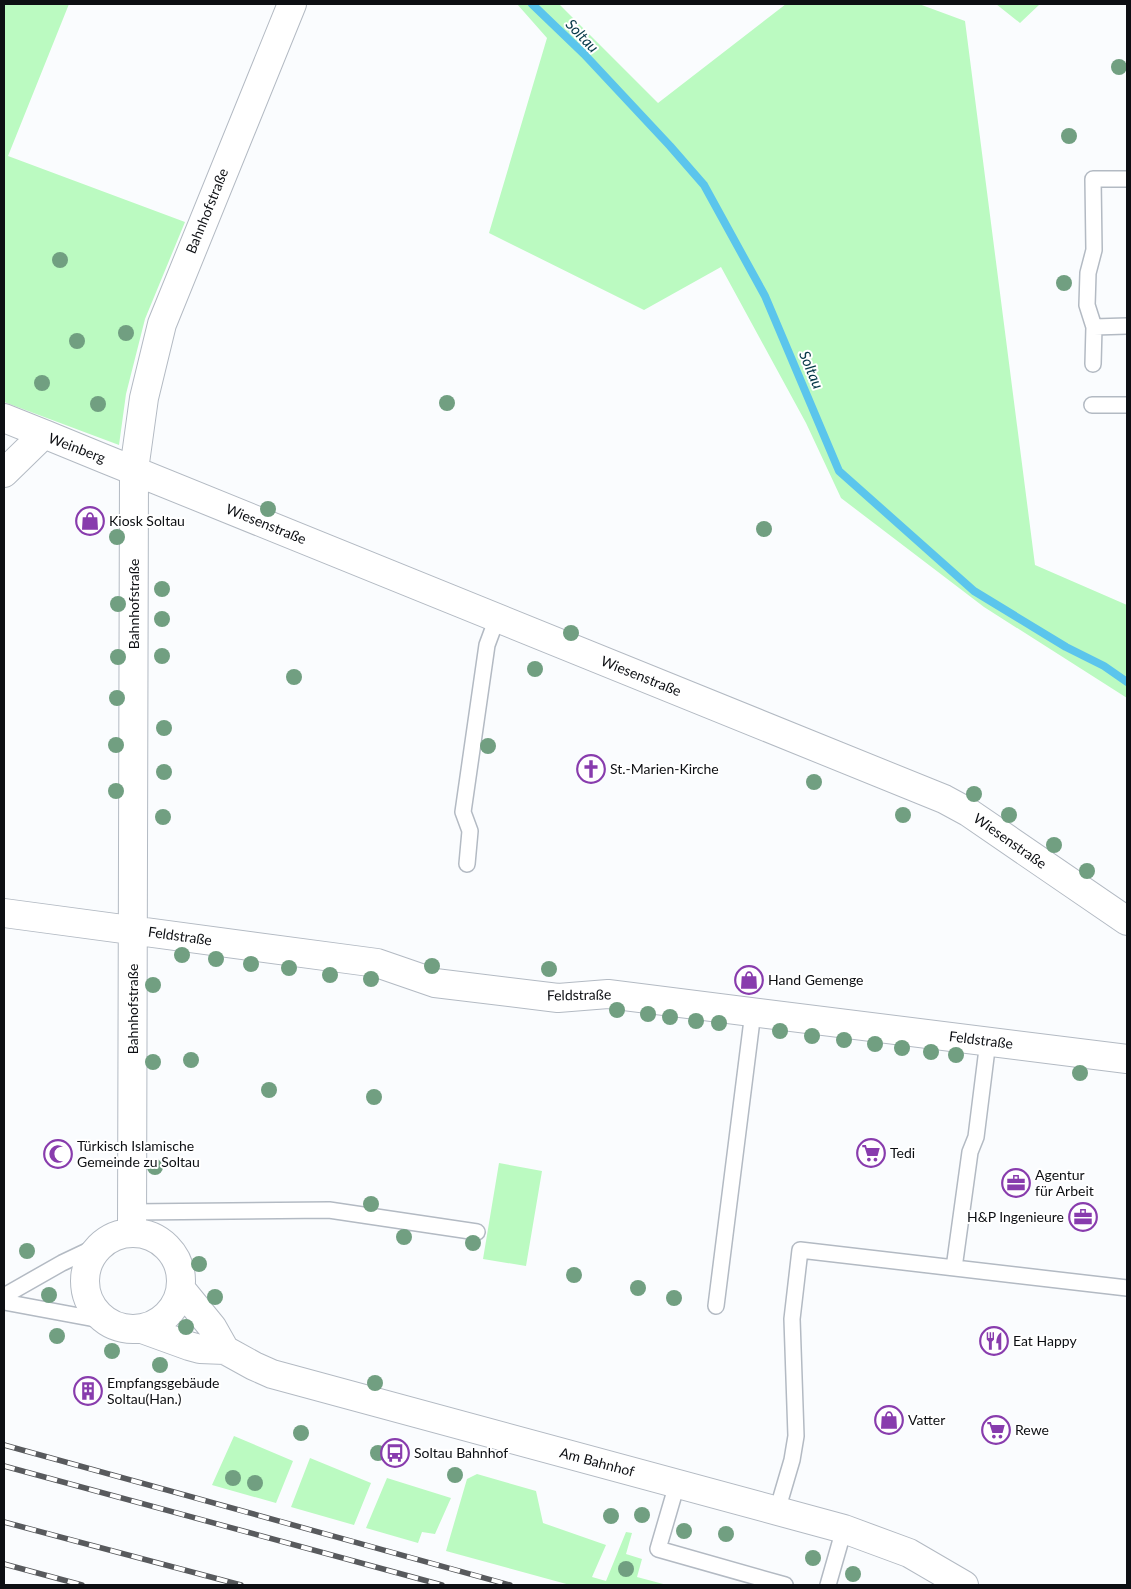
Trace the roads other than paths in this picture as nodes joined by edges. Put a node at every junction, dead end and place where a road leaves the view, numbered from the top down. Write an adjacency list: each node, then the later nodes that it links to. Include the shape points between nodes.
1 (292, 4): 10 (street, Bahnhofstraße, via 162,324 144,398)
2 (1127, 179): 4 (lane, via 1093,179 1094,250 1088,273 1087,305)
3 (1127, 326): 4 (lane)
4 (1094, 327): 5 (lane)
5 (1093, 364)
6 (1092, 405): 7 (lane)
7 (1127, 405)
8 (4, 418): 9 (street)
9 (44, 434): 10 (street, Weinberg); 11 (street, Weinberg)
10 (134, 470): 12 (street, Wiesenstraße); 16 (street, Bahnhofstraße)
11 (4, 472)
12 (497, 618): 13 (lane, via 486,646 464,812 470,831); 15 (street, Wiesenstraße, via 944,800 968,812)
13 (467, 864)
14 (4, 912): 16 (street, Feldstraße)
15 (1127, 921)
16 (134, 930): 17 (street, Feldstraße, via 377,963 435,983 558,998 608,994); 20 (street, Bahnhofstraße)
17 (753, 1012): 18 (street, Feldstraße); 28 (lane)
18 (988, 1041): 19 (street, Feldstraße); 23 (lane)
19 (1127, 1059)
20 (132, 1222): 21 (lane, via 330,1210); 22 (street); 25 (street, via 169,1250 180,1268)
21 (477, 1232)
22 (100, 1245): 26 (lane); 29 (street, via 88,1263 84,1284 91,1305)
23 (954, 1268): 24 (lane); 33 (lane, via 800,1250 792,1319 796,1436)
24 (1127, 1288)
25 (181, 1289): 30 (street, via 174,1307 160,1321); 31 (street, via 212,1327)
26 (4, 1296)
27 (4, 1302): 29 (lane)
28 (716, 1306)
29 (106, 1321): 30 (street, via 121,1328)
30 (142, 1328): 31 (street, Am Bahnhof, via 200,1349)
31 (225, 1350): 32 (street, Am Bahnhof, via 254,1366 291,1379)
32 (677, 1484): 33 (street, Am Bahnhof); 35 (lane, via 658,1549)
33 (777, 1511): 34 (street, Am Bahnhof)
34 (844, 1529): 36 (lane); 37 (street, Am Bahnhof, via 909,1553)
35 (785, 1585)
36 (828, 1585)
37 (964, 1585)

